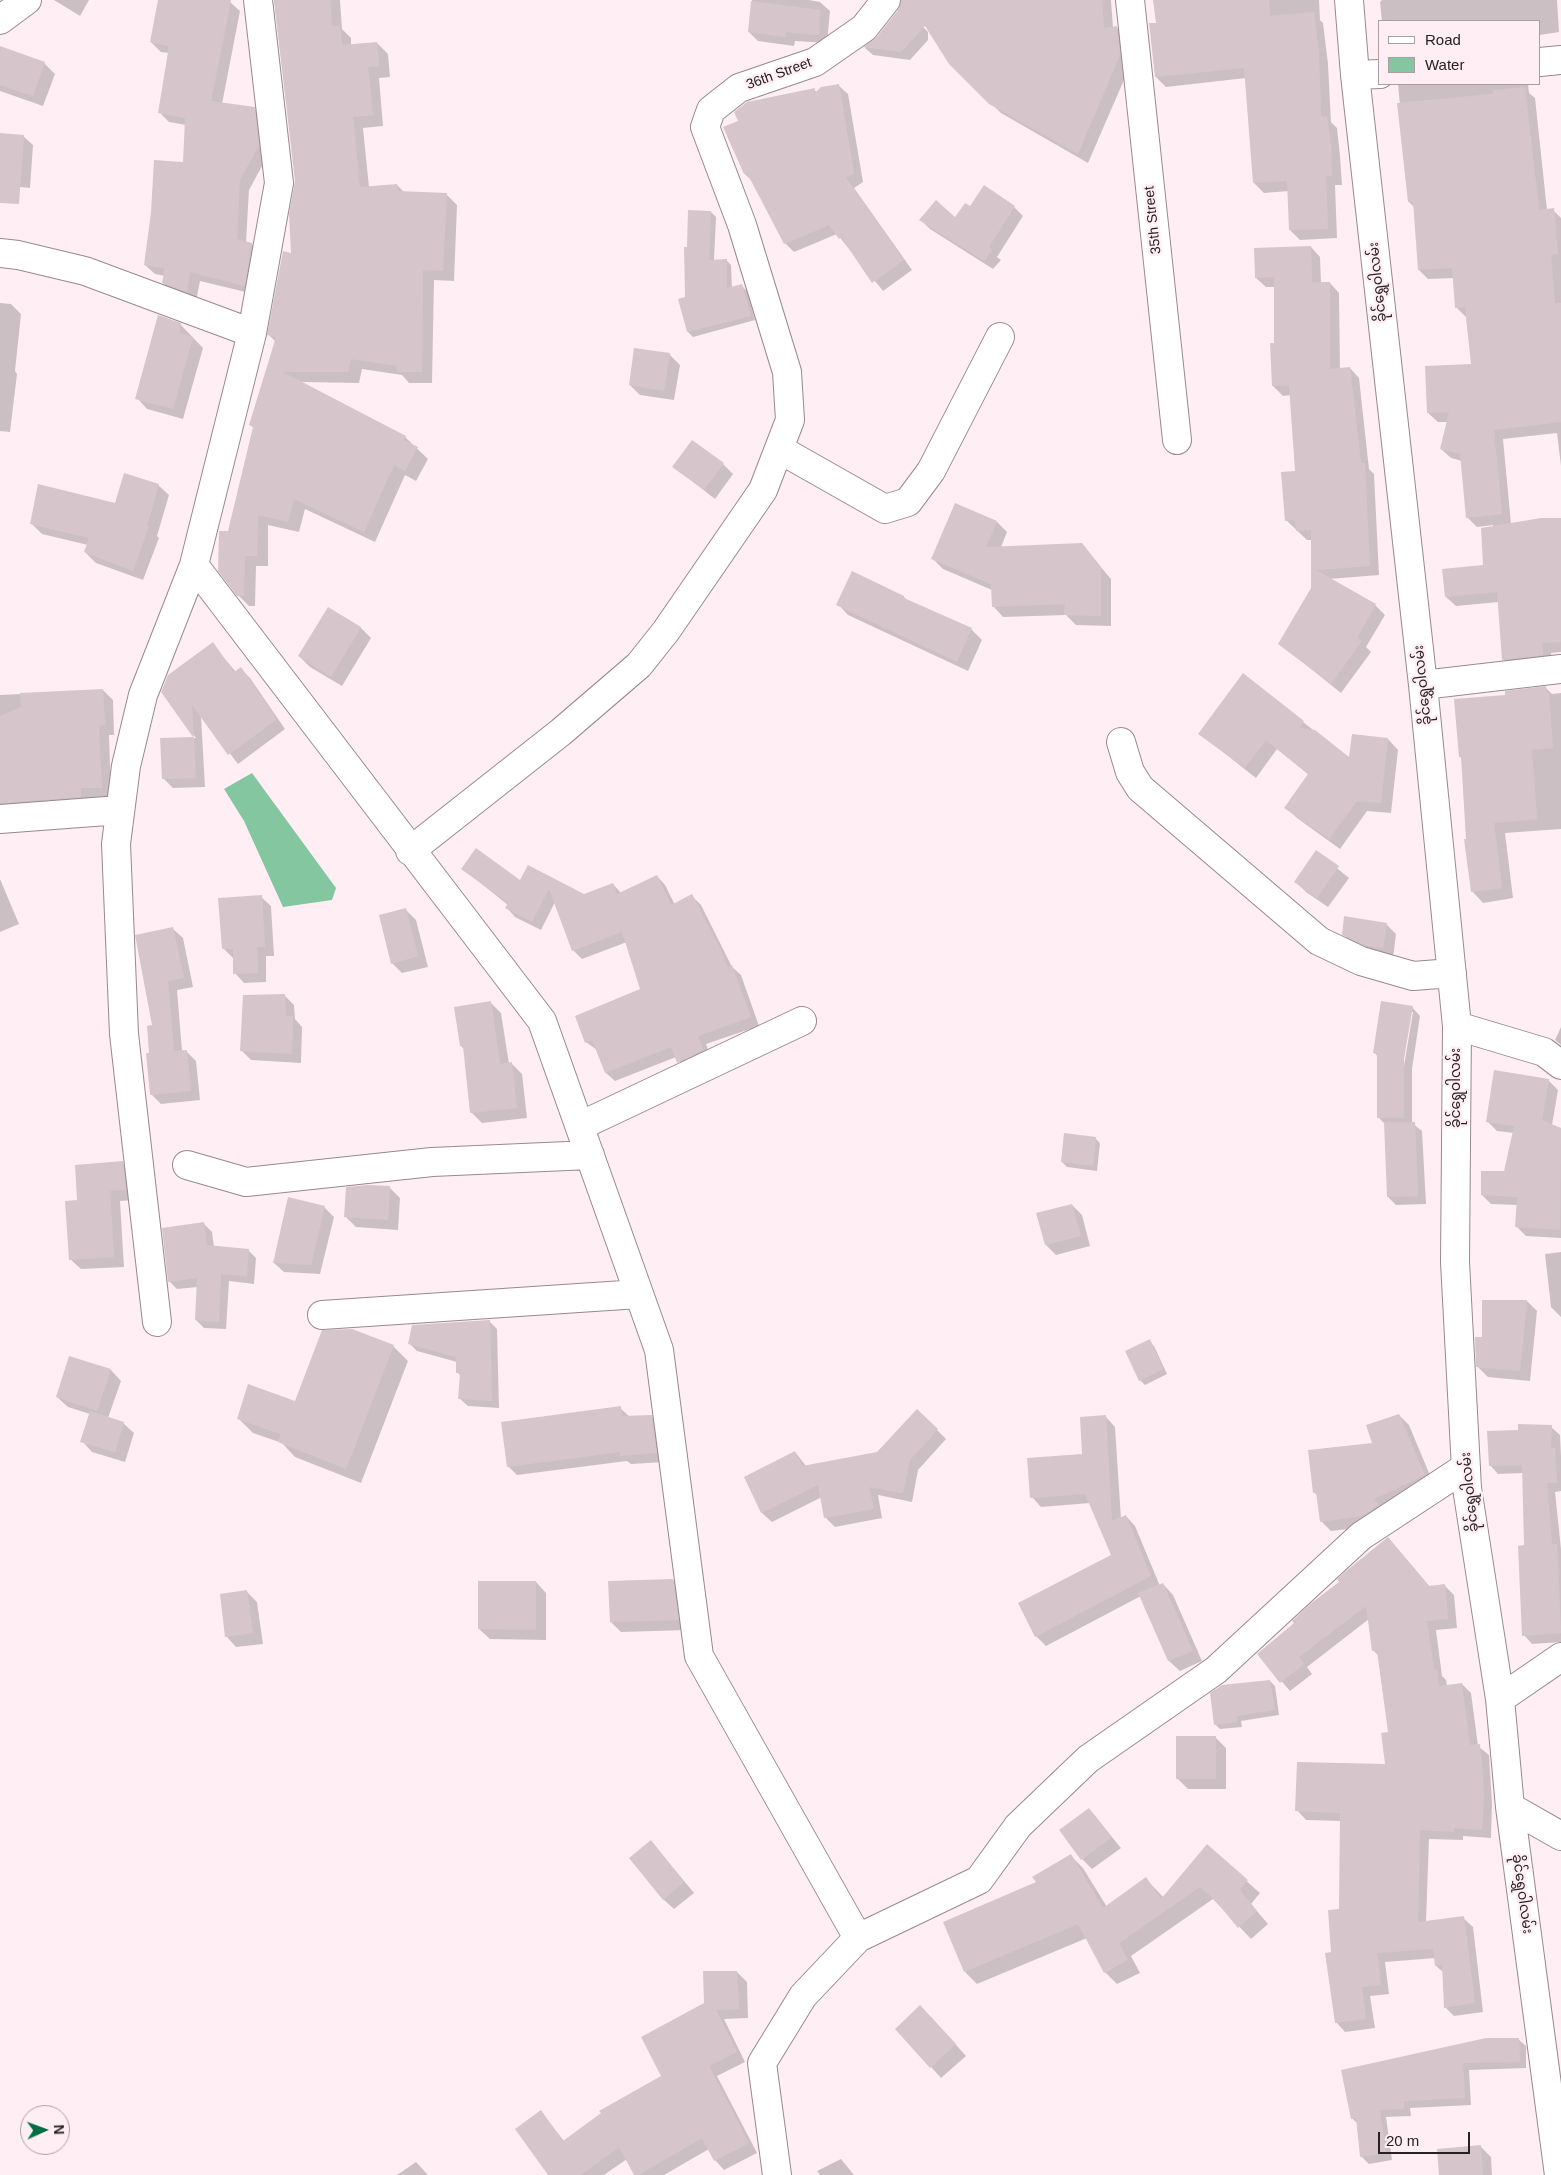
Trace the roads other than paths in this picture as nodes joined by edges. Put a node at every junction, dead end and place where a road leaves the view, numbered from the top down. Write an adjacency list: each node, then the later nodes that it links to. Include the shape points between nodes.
1 (27, 0): 6 (street)
2 (258, 0): 11 (street, via 279,183)
3 (886, 0): 14 (street, 36th Street, via 864,28 816,62 739,88 711,110 705,127 742,225 787,372 790,420)
4 (1130, 0): 13 (street, 35th Street)
5 (1349, 0): 9 (street, ခိုင်ရွှေဝါလမ်း)
6 (0, 20)
7 (1561, 60): 8 (street)
8 (1541, 62)
9 (1367, 75): 17 (street, ခိုင်ရွှေဝါလမ်း)
10 (0, 253): 11 (street, via 85,271)
11 (252, 333): 15 (street)
12 (1000, 336): 14 (street, via 931,471 908,502 885,509)
13 (1177, 440)
14 (779, 449): 21 (street, 36th Street, via 763,490 639,665)
15 (194, 565): 19 (street, via 143,696 126,766); 21 (street)
16 (1561, 669): 17 (street)
17 (1423, 685): 22 (street, ခိုင်ရွှေဝါလမ်း)
18 (1121, 742): 22 (street, via 1130,772 1140,788 1319,941 1361,960 1412,976)
19 (120, 810): 20 (street); 31 (street, via 116,844 124,1034)
20 (0, 819)
21 (410, 851): 26 (street, via 542,1022)
22 (1452, 973): 24 (street, ခိုင်ရွှေဝါလမ်း)
23 (802, 1021): 26 (street)
24 (1457, 1026): 25 (street, via 1544,1052); 32 (street, ခိုင်ရွှေဝါလမ်း, via 1455,1262)
25 (1561, 1065)
26 (580, 1126): 27 (street)
27 (590, 1155): 28 (street, via 432,1162 246,1182); 29 (street)
28 (187, 1165)
29 (639, 1294): 30 (street); 37 (street, via 659,1350 699,1656)
30 (322, 1315)
31 (157, 1322)
32 (1466, 1466): 34 (street, ခိုင်ရွှေဝါလမ်း); 37 (street, via 1361,1536 1216,1670 1088,1759 1018,1826 978,1880)
33 (1561, 1657): 34 (street)
34 (1500, 1699): 35 (street, ခိုင်ရွှေဝါလမ်း)
35 (1510, 1807): 36 (street); 39 (street, ခိုင်ရွှေဝါလမ်း)
36 (1561, 1836)
37 (858, 1938): 38 (street, via 803,1996 762,2063)
38 (776, 2175)
39 (1559, 2175)

